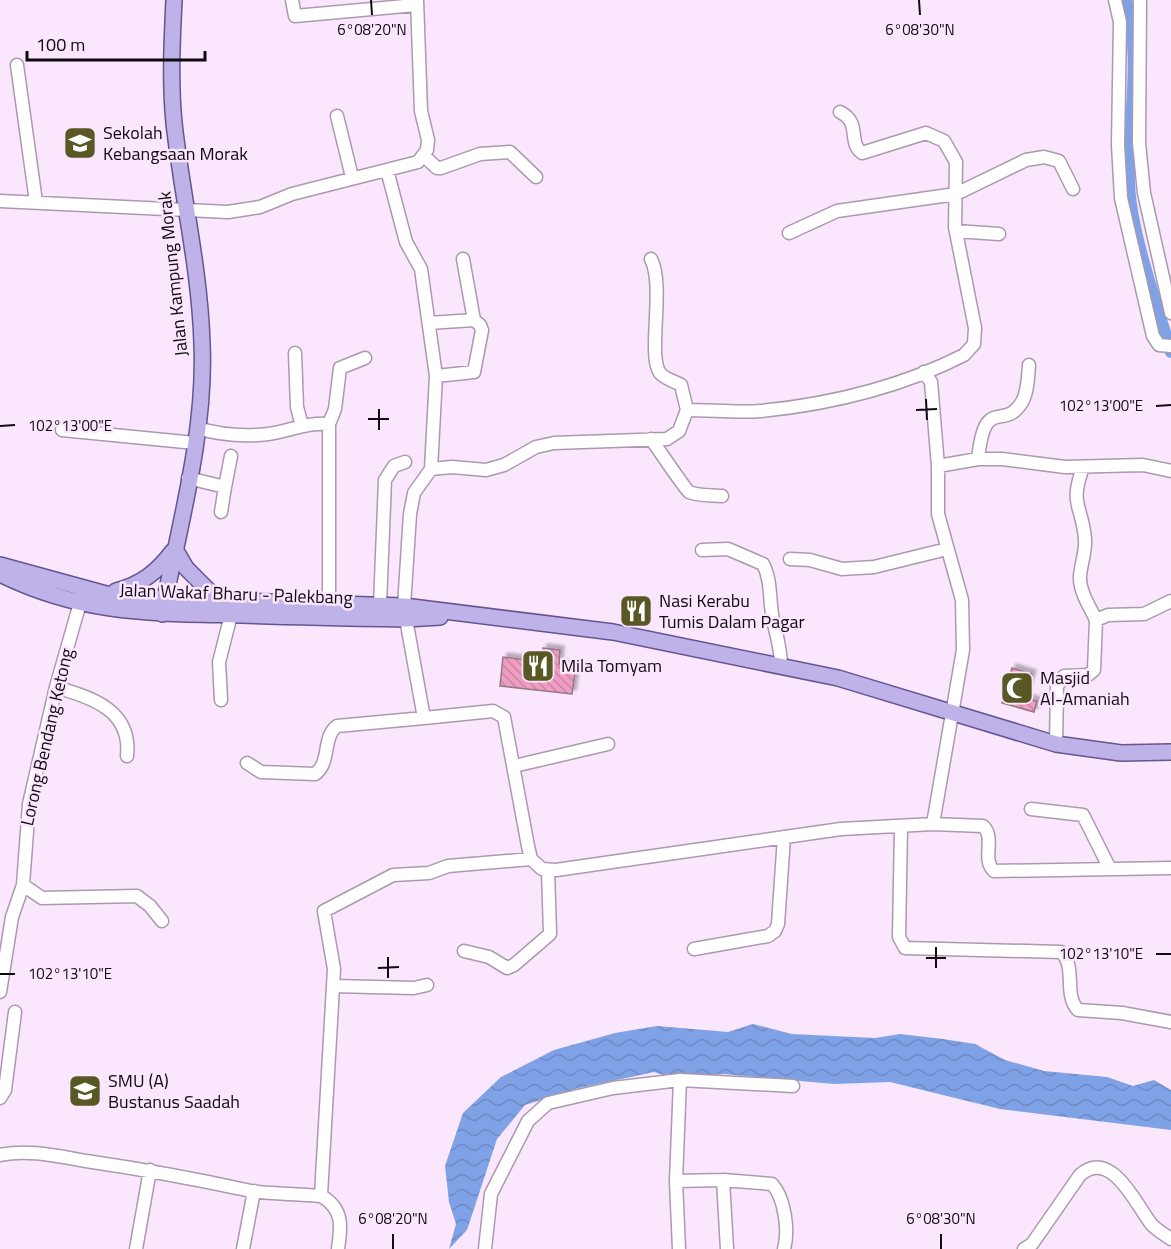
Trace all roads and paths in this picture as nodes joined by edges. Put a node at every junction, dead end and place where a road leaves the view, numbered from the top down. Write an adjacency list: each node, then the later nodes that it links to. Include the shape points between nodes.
1 (174, 0): 17 (main road, Jalan Kampung Morak, via 172,85)
2 (292, 0): 5 (street, via 295,16)
3 (1115, 0): 26 (street, via 1120,22 1121,198 1153,336 1159,345)
4 (1140, 0): 23 (street, via 1139,143 1144,194)
5 (417, 2): 9 (street, via 421,111 428,140)
6 (17, 65): 16 (street)
7 (840, 112): 14 (street, via 852,122 855,144 862,153 915,135 936,136 950,149 956,162)
8 (337, 116): 11 (street)
9 (424, 156): 10 (street, via 410,166); 12 (street, via 441,168 480,154 510,152)
10 (387, 170): 11 (street); 25 (street, via 406,242 421,267)
11 (352, 177): 17 (street, via 260,207 228,212)
12 (536, 177)
13 (1073, 189): 14 (street, via 1059,161 1044,158 1026,160)
14 (956, 194): 18 (street); 19 (street, via 837,211)
15 (0, 201): 16 (street)
16 (36, 202): 17 (street)
17 (186, 209): 36 (main road, Jalan Kampung Morak, via 202,343)
18 (956, 231): 20 (street); 30 (street, via 975,336 964,356)
19 (789, 233)
20 (999, 234)
21 (463, 259): 24 (street)
22 (651, 260): 32 (street, via 658,302 658,368 664,377 681,384)
23 (1171, 313)
24 (474, 320): 25 (street); 31 (street, via 482,330 474,372)
25 (429, 323): 31 (street)
26 (1168, 346)
27 (295, 352): 34 (street, via 297,407)
28 (365, 358): 33 (street, via 340,368)
29 (1029, 365): 39 (street, via 1024,399 1016,410 987,421 981,432)
30 (924, 372): 32 (street, via 874,391 809,405 758,411); 41 (street, via 931,382)
31 (436, 376): 43 (street)
32 (687, 410): 37 (street, via 676,435)
33 (329, 424): 34 (street); 59 (street)
34 (302, 426): 36 (street, via 269,434)
35 (62, 430): 36 (street)
36 (196, 436): 45 (main road, Jalan Kampung Morak)
37 (651, 439): 43 (street, via 554,443 486,470); 47 (street, via 684,488 693,493)
38 (231, 456): 46 (street)
39 (978, 459): 41 (street); 42 (street)
40 (405, 462): 60 (street, via 394,466 385,480)
41 (938, 466): 50 (street, via 938,514)
42 (1083, 467): 44 (street, via 1143,465); 64 (street, via 1075,488 1085,541 1080,577)
43 (431, 469): 62 (street, via 414,493 410,514)
44 (1171, 471)
45 (188, 478): 46 (street); 49 (main road, Jalan Kampung Morak)
46 (225, 487): 48 (street)
47 (722, 496)
48 (220, 512)
49 (175, 549): 55 (main road, via 157,571 134,586); 57 (main road, via 201,586); 61 (main road, Jalan Kampung Morak)
50 (947, 549): 52 (street, via 872,567 842,569); 68 (street, via 962,600 963,621 963,650)
51 (702, 550): 65 (street, via 728,549 762,564 780,641)
52 (790, 559)
53 (0, 565): 56 (main road, Jalan Wakaf Bharu - Palekbang)
54 (0, 574): 56 (main road, Jalan Wakaf Bharu - Palekbang, via 22,584)
55 (106, 594): 56 (main road, Jalan Wakaf Bharu - Palekbang); 61 (main road, Jalan Wakaf Bharu - Palekbang)
56 (81, 596): 61 (main road, Jalan Wakaf Bharu - Palekbang, via 103,609); 66 (street, Lorong Bendang Ketong)
57 (218, 600): 59 (main road, Jalan Wakaf Bharu - Palekbang); 61 (main road, Jalan Wakaf Bharu - Palekbang)
58 (1171, 601): 64 (street, via 1144,614 1108,615)
59 (329, 604): 60 (main road, Jalan Wakaf Bharu - Palekbang)
60 (380, 605): 62 (main road, Jalan Wakaf Bharu - Palekbang)
61 (163, 606): 63 (main road, Jalan Wakaf Bharu - Palekbang)
62 (405, 613): 63 (main road, Jalan Wakaf Bharu - Palekbang); 65 (main road, Jalan Wakaf Bharu - Palekbang, via 476,614 613,632); 69 (street)
63 (231, 615): 67 (street, via 219,662)
64 (1096, 620): 71 (street, via 1094,670 1088,675 1064,676 1057,686)
65 (781, 666): 68 (main road, Jalan Wakaf Bharu - Palekbang)
66 (56, 687): 73 (street, via 101,703 115,715 129,742); 84 (street, Lorong Bendang Ketong, via 29,804)
67 (221, 700)
68 (951, 711): 71 (main road, Jalan Wakaf Bharu - Palekbang); 77 (street)
69 (424, 718): 74 (street, via 337,726 331,732 322,768 315,774 261,772); 75 (street, via 501,713)
70 (608, 744): 75 (street)
71 (1056, 744): 72 (main road, Jalan Wakaf Bharu - Palekbang, via 1121,753)
72 (1171, 752)
73 (127, 756)
74 (247, 763)
75 (514, 766): 80 (street)
76 (1031, 809): 82 (street, via 1083,815)
77 (933, 824): 78 (street); 82 (street, via 983,826 988,834 989,867 993,871)
78 (901, 828): 79 (street, via 841,829); 92 (street, via 899,937 905,948 1061,952 1068,962 1072,1000 1078,1010)
79 (784, 837): 83 (street); 86 (street, via 775,932)
80 (531, 859): 83 (street); 89 (street, via 393,875 327,909 323,915 333,953)
81 (1171, 868): 82 (street)
82 (1110, 869)
83 (548, 870): 87 (street, via 551,928 547,939 507,968 489,957)
84 (22, 885): 85 (street, via 42,898 137,896); 90 (street, Lorong Bendang Ketong, via 12,917)
85 (162, 921)
86 (694, 949)
87 (464, 951)
88 (427, 985): 89 (street)
89 (333, 986): 101 (street)
90 (0, 992)
91 (15, 1012): 95 (street, via 5,1090)
92 (1171, 1022)
93 (680, 1080): 94 (street); 99 (street); 106 (street, via 614,1088 548,1103 538,1110 528,1121 491,1194)
94 (793, 1086)
95 (0, 1098)
96 (0, 1155): 97 (street, via 30,1152)
97 (150, 1170): 100 (street); 103 (street)
98 (723, 1180): 99 (street); 108 (street); 109 (street, via 774,1186 784,1214)
99 (676, 1181): 107 (street)
100 (254, 1191): 101 (street); 104 (street)
101 (321, 1195): 105 (street, via 341,1217)
102 (1171, 1239): 110 (street, via 1153,1225 1123,1182 1096,1167 1080,1175 1032,1244)
103 (136, 1249)
104 (243, 1249)
105 (338, 1249)
106 (488, 1249)
107 (679, 1249)
108 (727, 1249)
109 (784, 1249)
110 (1024, 1249)

